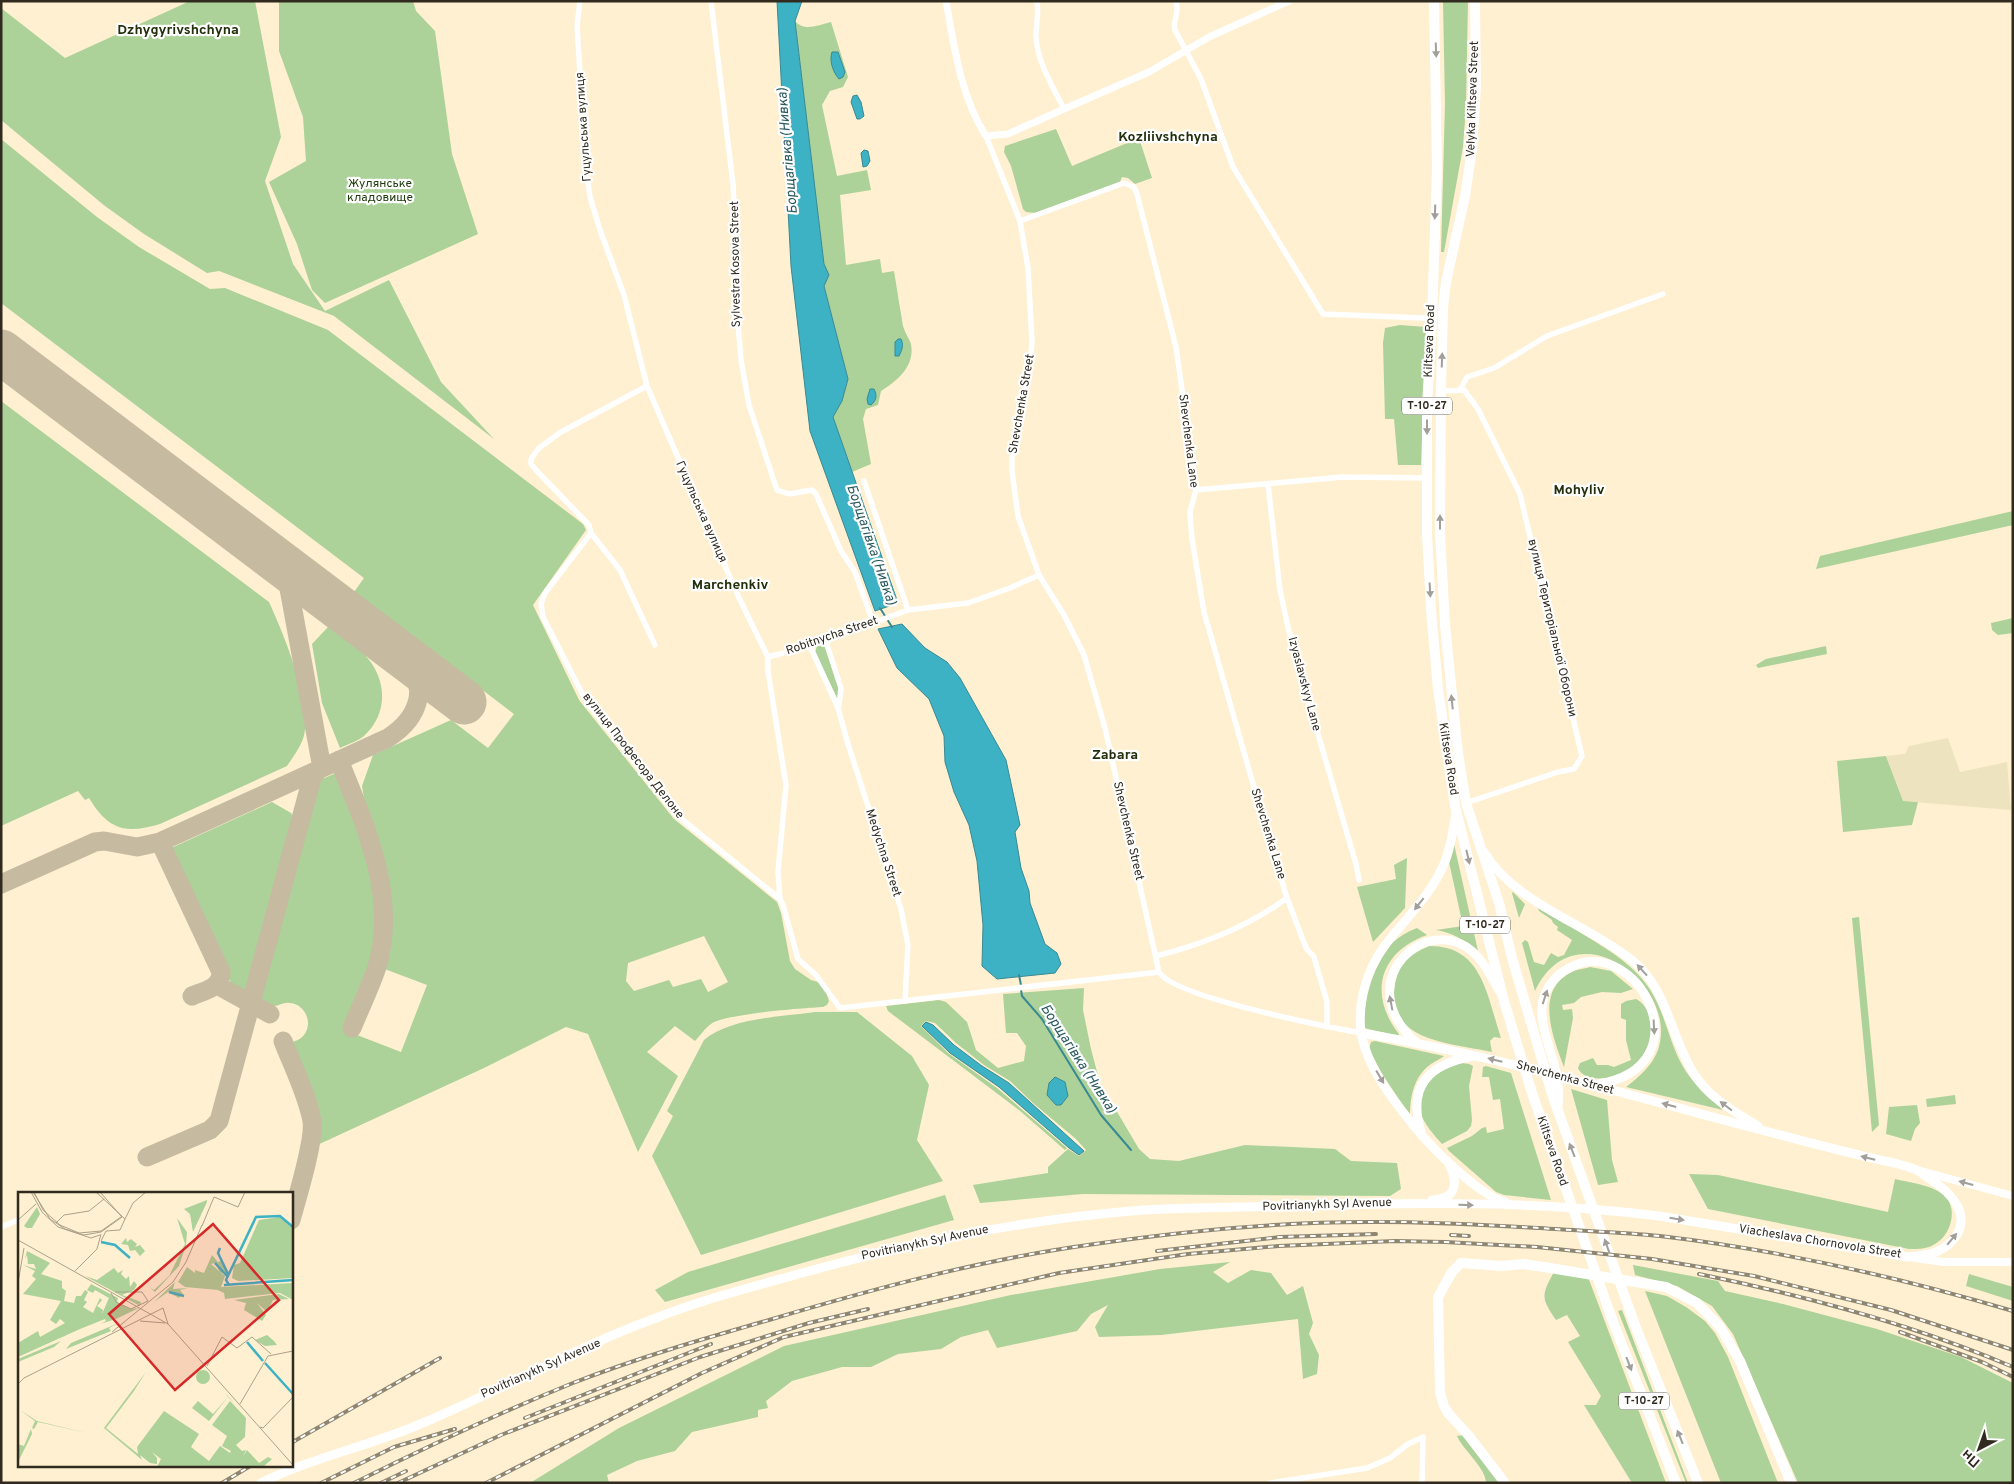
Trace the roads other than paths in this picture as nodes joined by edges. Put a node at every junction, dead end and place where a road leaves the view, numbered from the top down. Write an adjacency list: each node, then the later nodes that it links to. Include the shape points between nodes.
1 (580, 1): 16 (street, Гуцульська вулиця, via 577,26 590,197 624,295)
2 (711, 1): 26 (street, Sylvestra Kosova Street, via 734,184 737,332 750,405 777,490 789,494 812,490 816,494 841,551 855,572)
3 (946, 1): 11 (street, Shevchenka Street, via 962,77 977,121)
4 (1037, 1): 10 (street, via 1038,48)
5 (1176, 1): 9 (street, via 1178,13 1173,24)
6 (1289, 1): 9 (street)
7 (1434, 1): 15 (highway, Kiltseva Road / Т-10-27, one-way to 15, via 1437,158)
8 (1475, 1): 12 (highway, Velyka Kiltseva Street / Т-10-27, via 1474,131)
9 (1185, 50): 10 (street, via 1149,72); 15 (street, via 1201,79 1233,167 1323,314)
10 (1064, 109): 11 (street, via 1008,134)
11 (986, 136): 13 (street, Shevchenka Street)
12 (1465, 196): 18 (highway, Kiltseva Road / Т-10-27, one-way to 12, via 1446,282)
13 (1020, 221): 22 (street, Shevchenka Lane, via 1124,183 1134,187 1176,348); 24 (street, Shevchenka Street, via 1028,268 1032,341 1030,371 1012,455 1012,471 1018,516)
14 (1663, 294): 17 (street, via 1547,336 1494,368 1467,377)
15 (1432, 320): 19 (highway, Kiltseva Road / Т-10-27, one-way to 19)
16 (646, 386): 23 (street, via 561,432 539,448 531,459 531,464 589,525); 30 (street, Гуцульська вулиця)
17 (1460, 390): 18 (street); 32 (street, вулиця Територіальної Оборони, via 1464,390 1478,409 1520,494 1582,756 1574,769)
18 (1441, 391): 32 (highway, Kiltseva Road / Т-10-27, one-way to 18, via 1445,625 1440,533)
19 (1427, 478): 21 (street, via 1343,477); 33 (highway, Kiltseva Road / Т-10-27, one-way to 33, via 1430,610 1438,688)
20 (864, 481): 25 (street)
21 (1268, 484): 22 (street); 35 (street, Izyaslavskyy Lane, via 1280,590 1288,627)
22 (1196, 490): 36 (street, Shevchenka Lane, via 1190,512 1204,612)
23 (591, 532): 28 (street, via 620,570); 37 (street, вулиця Професора Делоне, via 545,593 542,604 543,617 586,701 678,816)
24 (1039, 574): 25 (street, Robitnycha Street, via 968,603); 38 (street, Shevchenka Street, via 1084,655 1105,728)
25 (908, 610): 26 (street, Robitnycha Street)
26 (873, 622): 27 (street, Robitnycha Street)
27 (828, 639): 29 (street, Robitnycha Street); 31 (street, Medychna Street, via 840,688)
28 (655, 645)
29 (810, 646): 30 (street, Robitnycha Street); 31 (street, Medychna Street)
30 (768, 657): 37 (street, Гуцульська вулиця, via 786,785 778,872)
31 (838, 708): 40 (street, Medychna Street, via 902,909 908,945)
32 (1466, 803): 34 (highway, Kiltseva Road / Т-10-27)
33 (1457, 810): 41 (highway, Kiltseva Road / Т-10-27, one-way to 41); 43 (main road, one-way to 43, via 1445,863 1438,876 1373,965 1363,999)
34 (1475, 836): 47 (highway, Kiltseva Road / Т-10-27, via 1499,904 1536,1042); 48 (main road, one-way to 34, via 1723,1103 1699,1081 1686,1061 1662,998 1634,962 1514,884 1489,859)
35 (1358, 880)
36 (1287, 898): 38 (street, via 1223,933); 42 (street, Shevchenka Lane, via 1306,948 1314,957 1328,1002)
37 (780, 899): 40 (street, Гуцульська вулиця, via 798,959 816,975 840,1008)
38 (1156, 956): 39 (street, Shevchenka Street)
39 (1159, 972): 40 (street); 42 (street, Shevchenka Street, via 1172,984 1209,998)
40 (905, 1001)
41 (1504, 1001): 44 (main road, one-way to 41, via 1398,1023 1391,1008 1390,993 1396,965 1416,946 1443,940 1466,948 1476,955 1489,973); 64 (highway, Kiltseva Road / Т-10-27, one-way to 64, via 1562,1182)
42 (1327, 1027): 43 (street, Shevchenka Street)
43 (1361, 1033): 44 (main road, Shevchenka Street); 49 (main road, one-way to 49, via 1376,1071)
44 (1418, 1043): 45 (main road, Shevchenka Street)
45 (1479, 1056): 46 (main road, Shevchenka Street, one-way to 45); 49 (main road, via 1457,1059 1438,1068 1426,1079 1419,1092 1416,1109)
46 (1593, 1085): 47 (main road, one-way to 46, via 1556,1072 1542,1005 1549,986 1563,971 1574,965 1597,962 1611,965 1631,978 1648,999 1655,1032 1644,1064 1616,1081); 48 (main road, Shevchenka Street, one-way to 46)
47 (1556, 1097): 65 (highway, Kiltseva Road / Т-10-27, one-way to 47, via 1635,1325 1558,1112)
48 (1767, 1131): 51 (main road, one-way to 48)
49 (1422, 1136): 50 (main road)
50 (1448, 1163): 53 (main road, via 1455,1184 1448,1196 1437,1200); 54 (main road, via 1497,1200)
51 (1915, 1169): 52 (main road, one-way to 51); 58 (main road, one-way to 51, via 1928,1255 1942,1249 1956,1236 1960,1220 1960,1212 1952,1196)
52 (2013, 1196)
53 (1400, 1202): 54 (main road, Povitrianykh Syl Avenue, one-way to 54); 60 (main road, Povitrianykh Syl Avenue, via 1146,1210 999,1228 862,1256 656,1318 420,1424 302,1464)
54 (1517, 1206): 55 (main road, Povitrianykh Syl Avenue)
55 (1629, 1212): 58 (main road, Viacheslava Chornovola Street, one-way to 58)
56 (18, 1220): 57 (street)
57 (1, 1228)
58 (1908, 1257): 59 (main road, Viacheslava Chornovola Street, via 1944,1262)
59 (2013, 1262)
60 (261, 1483)
61 (1270, 1483): 62 (street, via 1367,1468 1423,1437)
62 (1422, 1483)
63 (1505, 1483): 66 (highway, via 1448,1413 1440,1392 1438,1297 1452,1272 1461,1264 1523,1264 1666,1287 1697,1303 1720,1328 1740,1361)
64 (1676, 1483)
65 (1698, 1483)
66 (1791, 1483)

